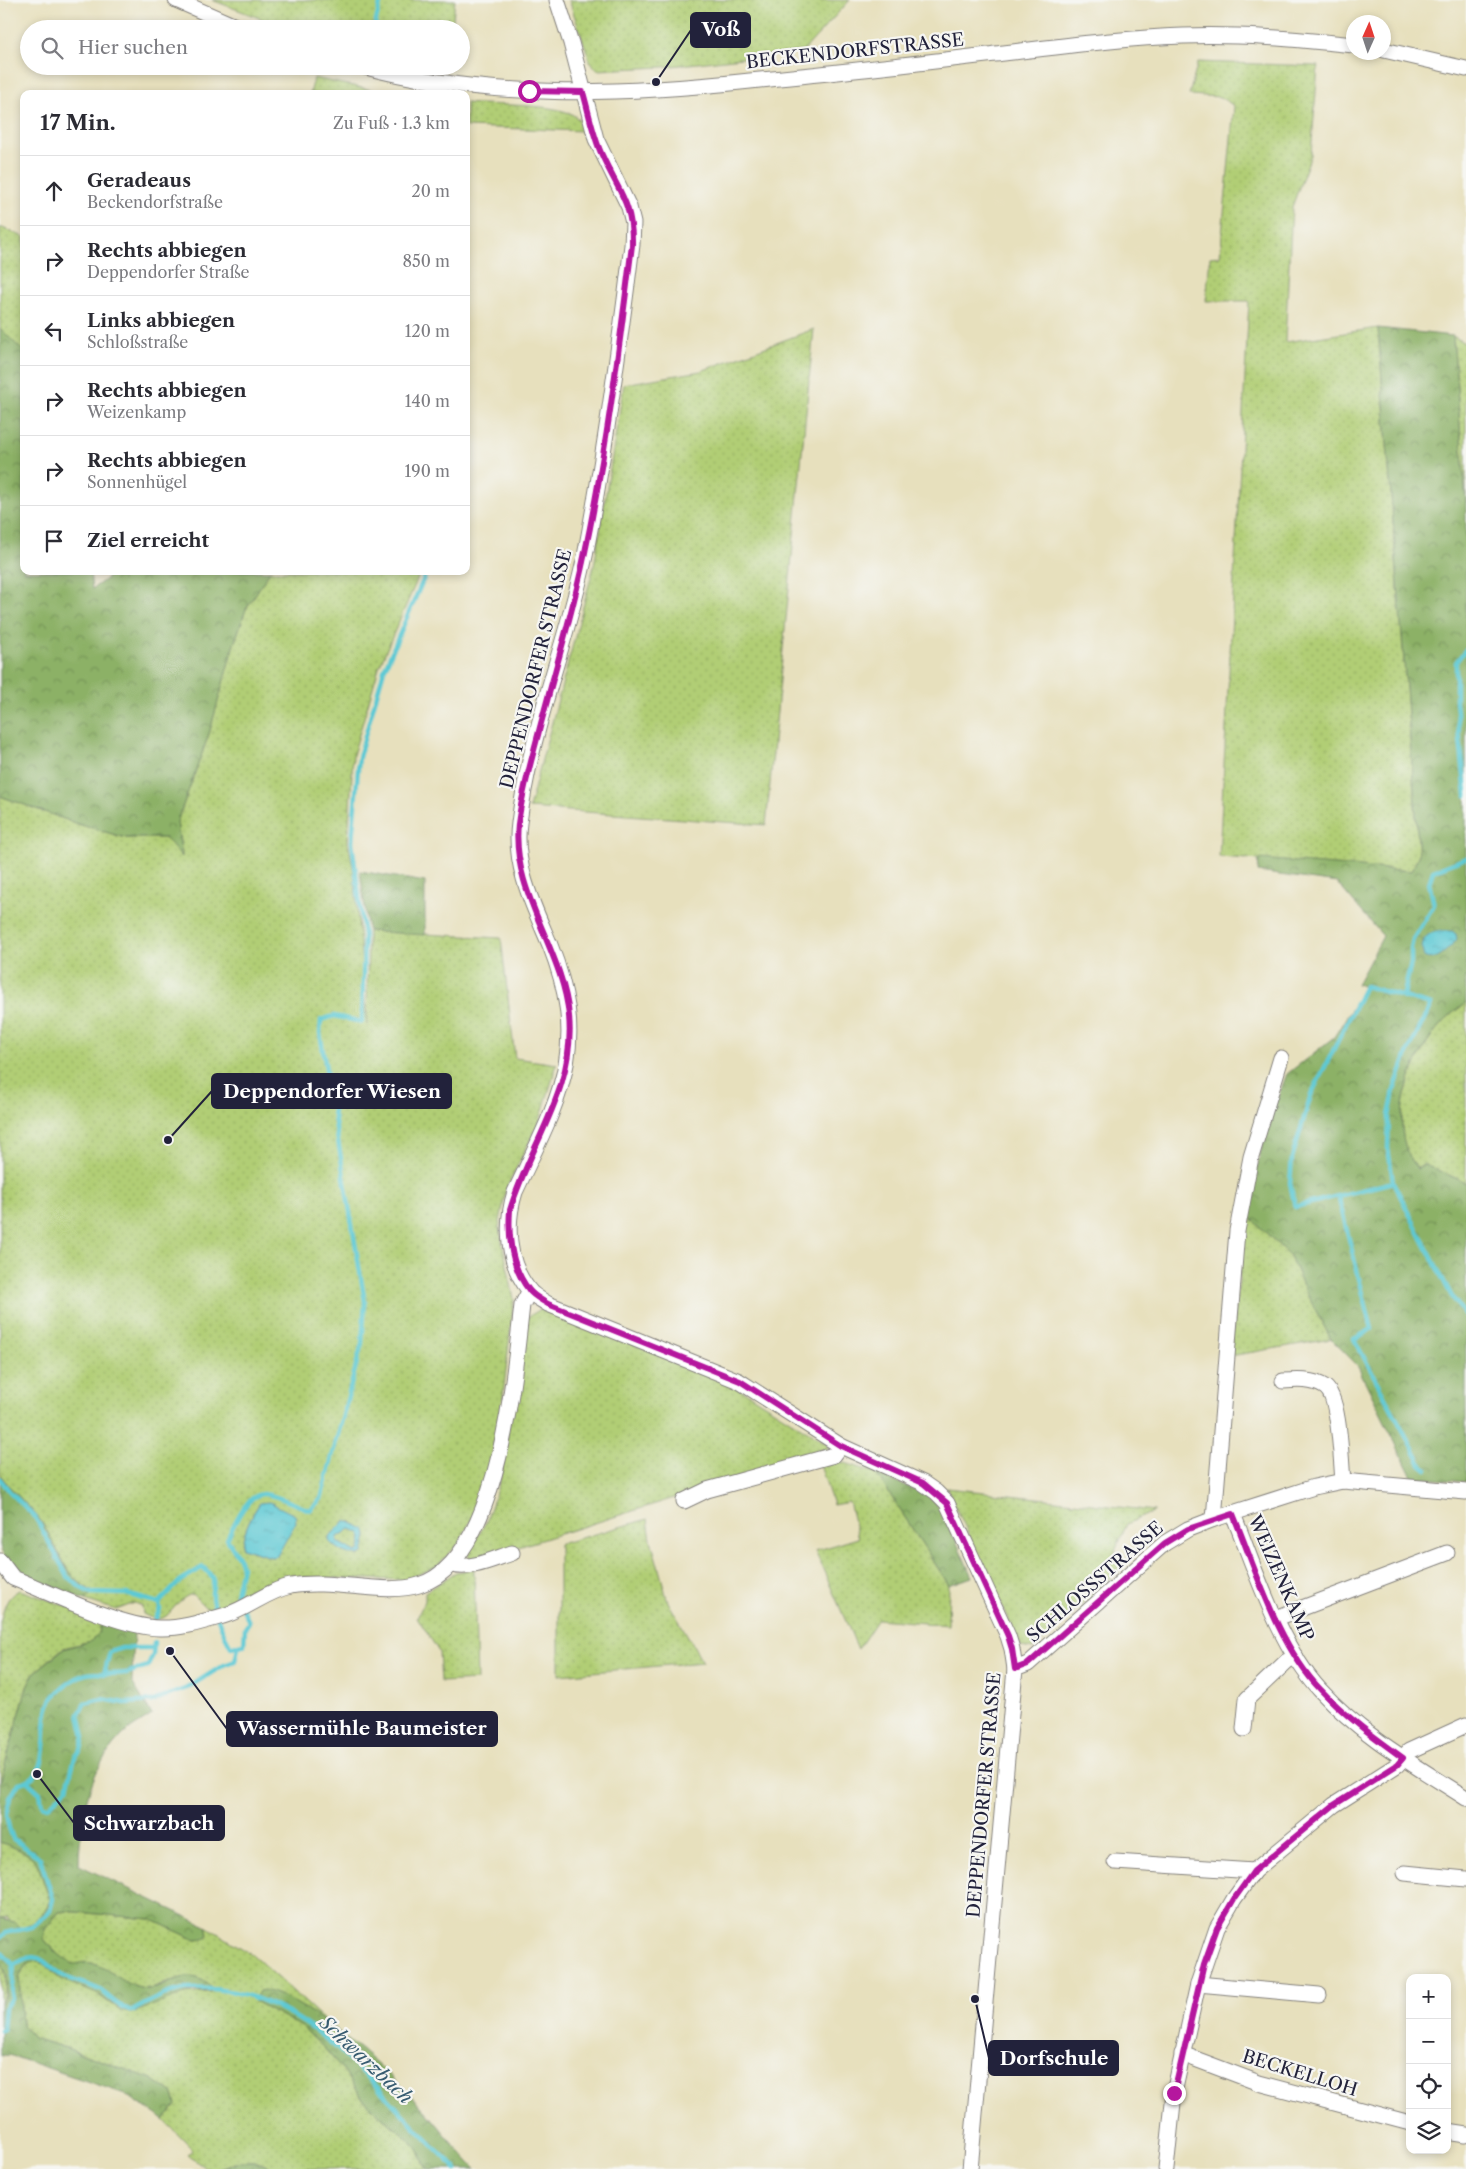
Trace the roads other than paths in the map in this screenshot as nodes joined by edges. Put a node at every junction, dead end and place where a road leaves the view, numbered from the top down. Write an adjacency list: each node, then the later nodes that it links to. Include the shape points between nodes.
1 (176, 0): 3 (street)
2 (557, 0): 8 (street, DEPPENDORFER STRASSE)
3 (222, 20)
4 (1346, 44): 8 (street, BECKENDORFSTRASSE, via 1285,38 1185,36 1100,42 658,91)
5 (1391, 52): 6 (street)
6 (1466, 69)
7 (403, 75): 8 (street, BECKENDORFSTRASSE, via 479,87)
8 (583, 92): 10 (street, DEPPENDORFER STRASSE, via 602,154 629,207 633,223 615,376 584,557 525,785 518,824 526,887 562,980 570,1041 563,1084 510,1210 508,1230 512,1251)
9 (1281, 1058): 17 (street, via 1251,1156 1236,1231)
10 (529, 1292): 12 (street, DEPPENDORFER STRASSE, via 548,1304 740,1381); 21 (street, via 522,1305 507,1415 495,1474 467,1542)
11 (1283, 1381): 13 (street, via 1312,1382 1326,1388 1334,1400)
12 (841, 1446): 15 (street, via 834,1455 707,1490); 24 (street, DEPPENDORFER STRASSE, via 923,1483 947,1503 1008,1636)
13 (1343, 1481): 14 (street, SCHLOSSSTRASSE); 16 (street, SCHLOSSSTRASSE, via 1314,1486)
14 (1466, 1492)
15 (684, 1501)
16 (1233, 1514): 17 (street, SCHLOSSSTRASSE); 22 (street, WEIZENKAMP)
17 (1214, 1519): 24 (street, SCHLOSSSTRASSE, via 1165,1543 1028,1664)
18 (512, 1553): 21 (street, via 474,1565)
19 (1447, 1553): 22 (street)
20 (0, 1561): 21 (street, via 13,1578 149,1628 175,1627 212,1619 239,1611 267,1595 292,1586 316,1583 403,1588 420,1585)
21 (452, 1565)
22 (1276, 1618): 23 (street, WEIZENKAMP)
23 (1296, 1657): 26 (street, WEIZENKAMP, via 1287,1661 1247,1699); 27 (street, WEIZENKAMP, via 1320,1690 1363,1730)
24 (1015, 1669): 39 (street, DEPPENDORFER STRASSE)
25 (1466, 1725): 27 (street, via 1409,1751)
26 (1244, 1729)
27 (1403, 1758): 28 (street, WEIZENKAMP); 30 (street, via 1334,1805)
28 (1466, 1798)
29 (1115, 1862): 30 (street)
30 (1254, 1871): 33 (street, via 1217,1928)
31 (1405, 1873): 32 (street)
32 (1466, 1879)
33 (1198, 1984): 34 (street); 35 (street)
34 (1319, 1995)
35 (1182, 2054): 36 (street, BECKELLOH, via 1259,2083); 40 (street, via 1174,2093)
36 (1406, 2122)
37 (1451, 2133): 38 (street)
38 (1466, 2135)
39 (970, 2169)
40 (1166, 2169)

